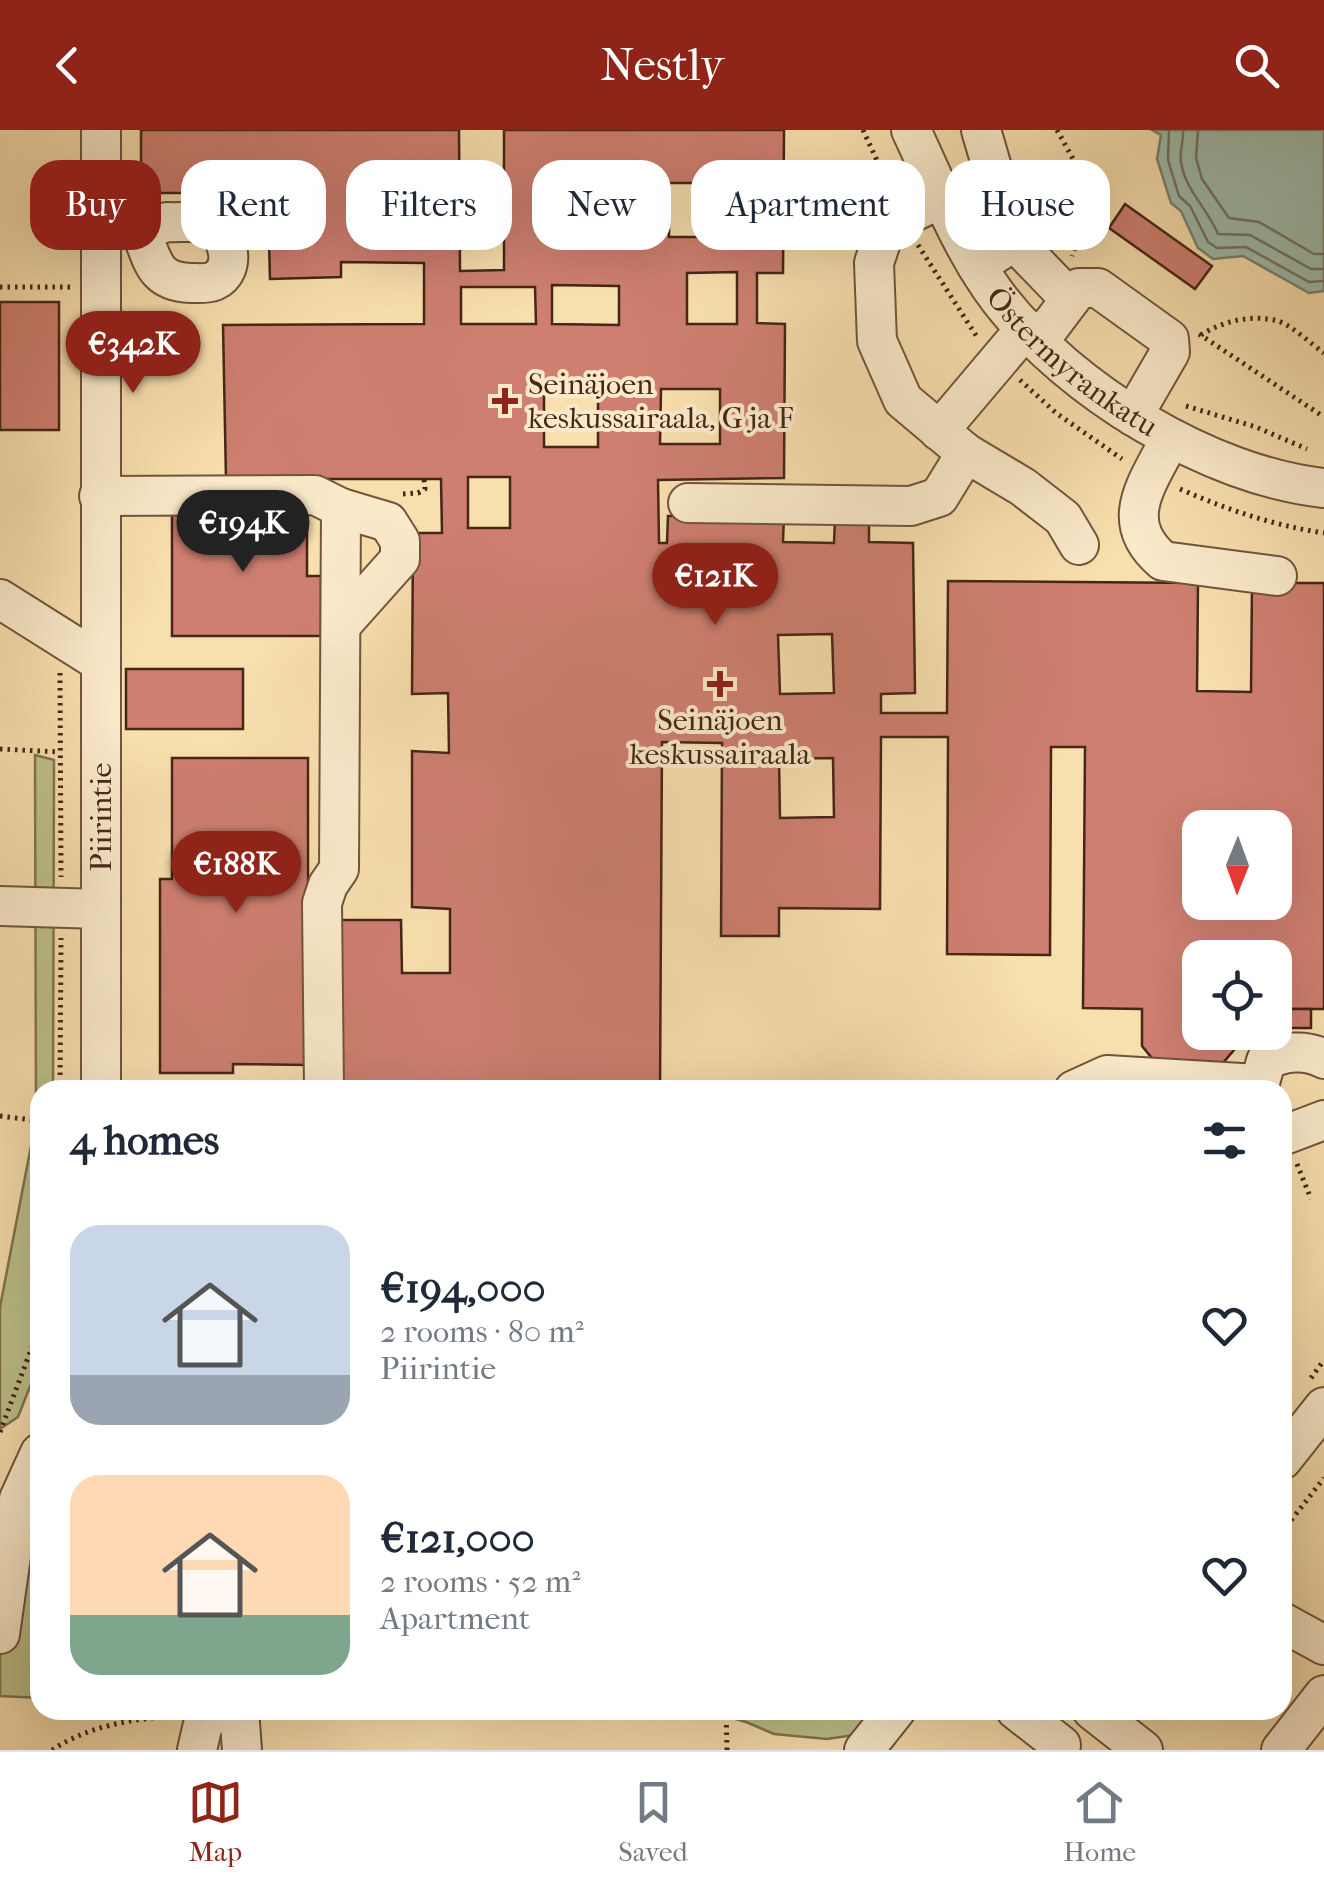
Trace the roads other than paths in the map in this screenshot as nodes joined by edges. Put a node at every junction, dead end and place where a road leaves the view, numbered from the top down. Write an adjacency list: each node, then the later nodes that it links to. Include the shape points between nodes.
1 (100, 130): 4 (street, Piirintie)
2 (912, 130): 6 (street, Östermyrankatu)
3 (981, 130): 5 (street)
4 (100, 160)
5 (990, 160)
6 (942, 198): 10 (street, Östermyrankatu); 15 (street, via 884,233 874,264 876,341 903,400)
7 (100, 250): 17 (street, Piirintie)
8 (1000, 250): 10 (street)
9 (1023, 250): 11 (street)
10 (976, 266): 12 (street, Östermyrankatu)
11 (1070, 299): 12 (street); 13 (street, via 1079,288 1098,288 1169,339 1170,352)
12 (1032, 335): 13 (street, Östermyrankatu); 15 (street)
13 (1133, 416): 14 (street, Östermyrankatu)
14 (1170, 438): 16 (street, Östermyrankatu, via 1239,467); 21 (street, via 1138,508 1150,549 1164,561)
15 (952, 442): 18 (street, via 939,497 911,506); 20 (street, via 1064,518)
16 (1324, 488)
17 (99, 496): 19 (street, via 315,495); 24 (street, Piirintie)
18 (688, 503)
19 (341, 508): 23 (street); 23 (street, via 388,522 400,541 400,559)
20 (1079, 545)
21 (1277, 576)
22 (0, 599): 24 (street)
23 (342, 624): 30 (street, via 339,869 322,902)
24 (100, 662): 26 (street, Piirintie)
25 (0, 906): 26 (street)
26 (102, 909): 29 (street, Piirintie)
27 (1324, 1059): 28 (street, via 1279,1054)
28 (1252, 1074): 31 (street)
29 (102, 1080)
30 (324, 1080)
31 (1095, 1080)
32 (1324, 1120): 33 (street)
33 (1292, 1132)
34 (1324, 1407): 35 (street)
35 (1292, 1447)
36 (30, 1477): 37 (street)
37 (20, 1502): 39 (street)
38 (1292, 1627): 40 (street)
39 (0, 1634)
40 (1324, 1645)
41 (1324, 1695): 53 (street)
42 (209, 1720): 49 (street)
43 (227, 1720): 50 (street)
44 (888, 1720): 51 (street)
45 (1028, 1720): 48 (street)
46 (1082, 1720): 48 (street)
47 (1103, 1720): 52 (street)
48 (1059, 1747)
49 (197, 1750)
50 (242, 1750)
51 (864, 1750)
52 (1143, 1750)
53 (1281, 1750)

